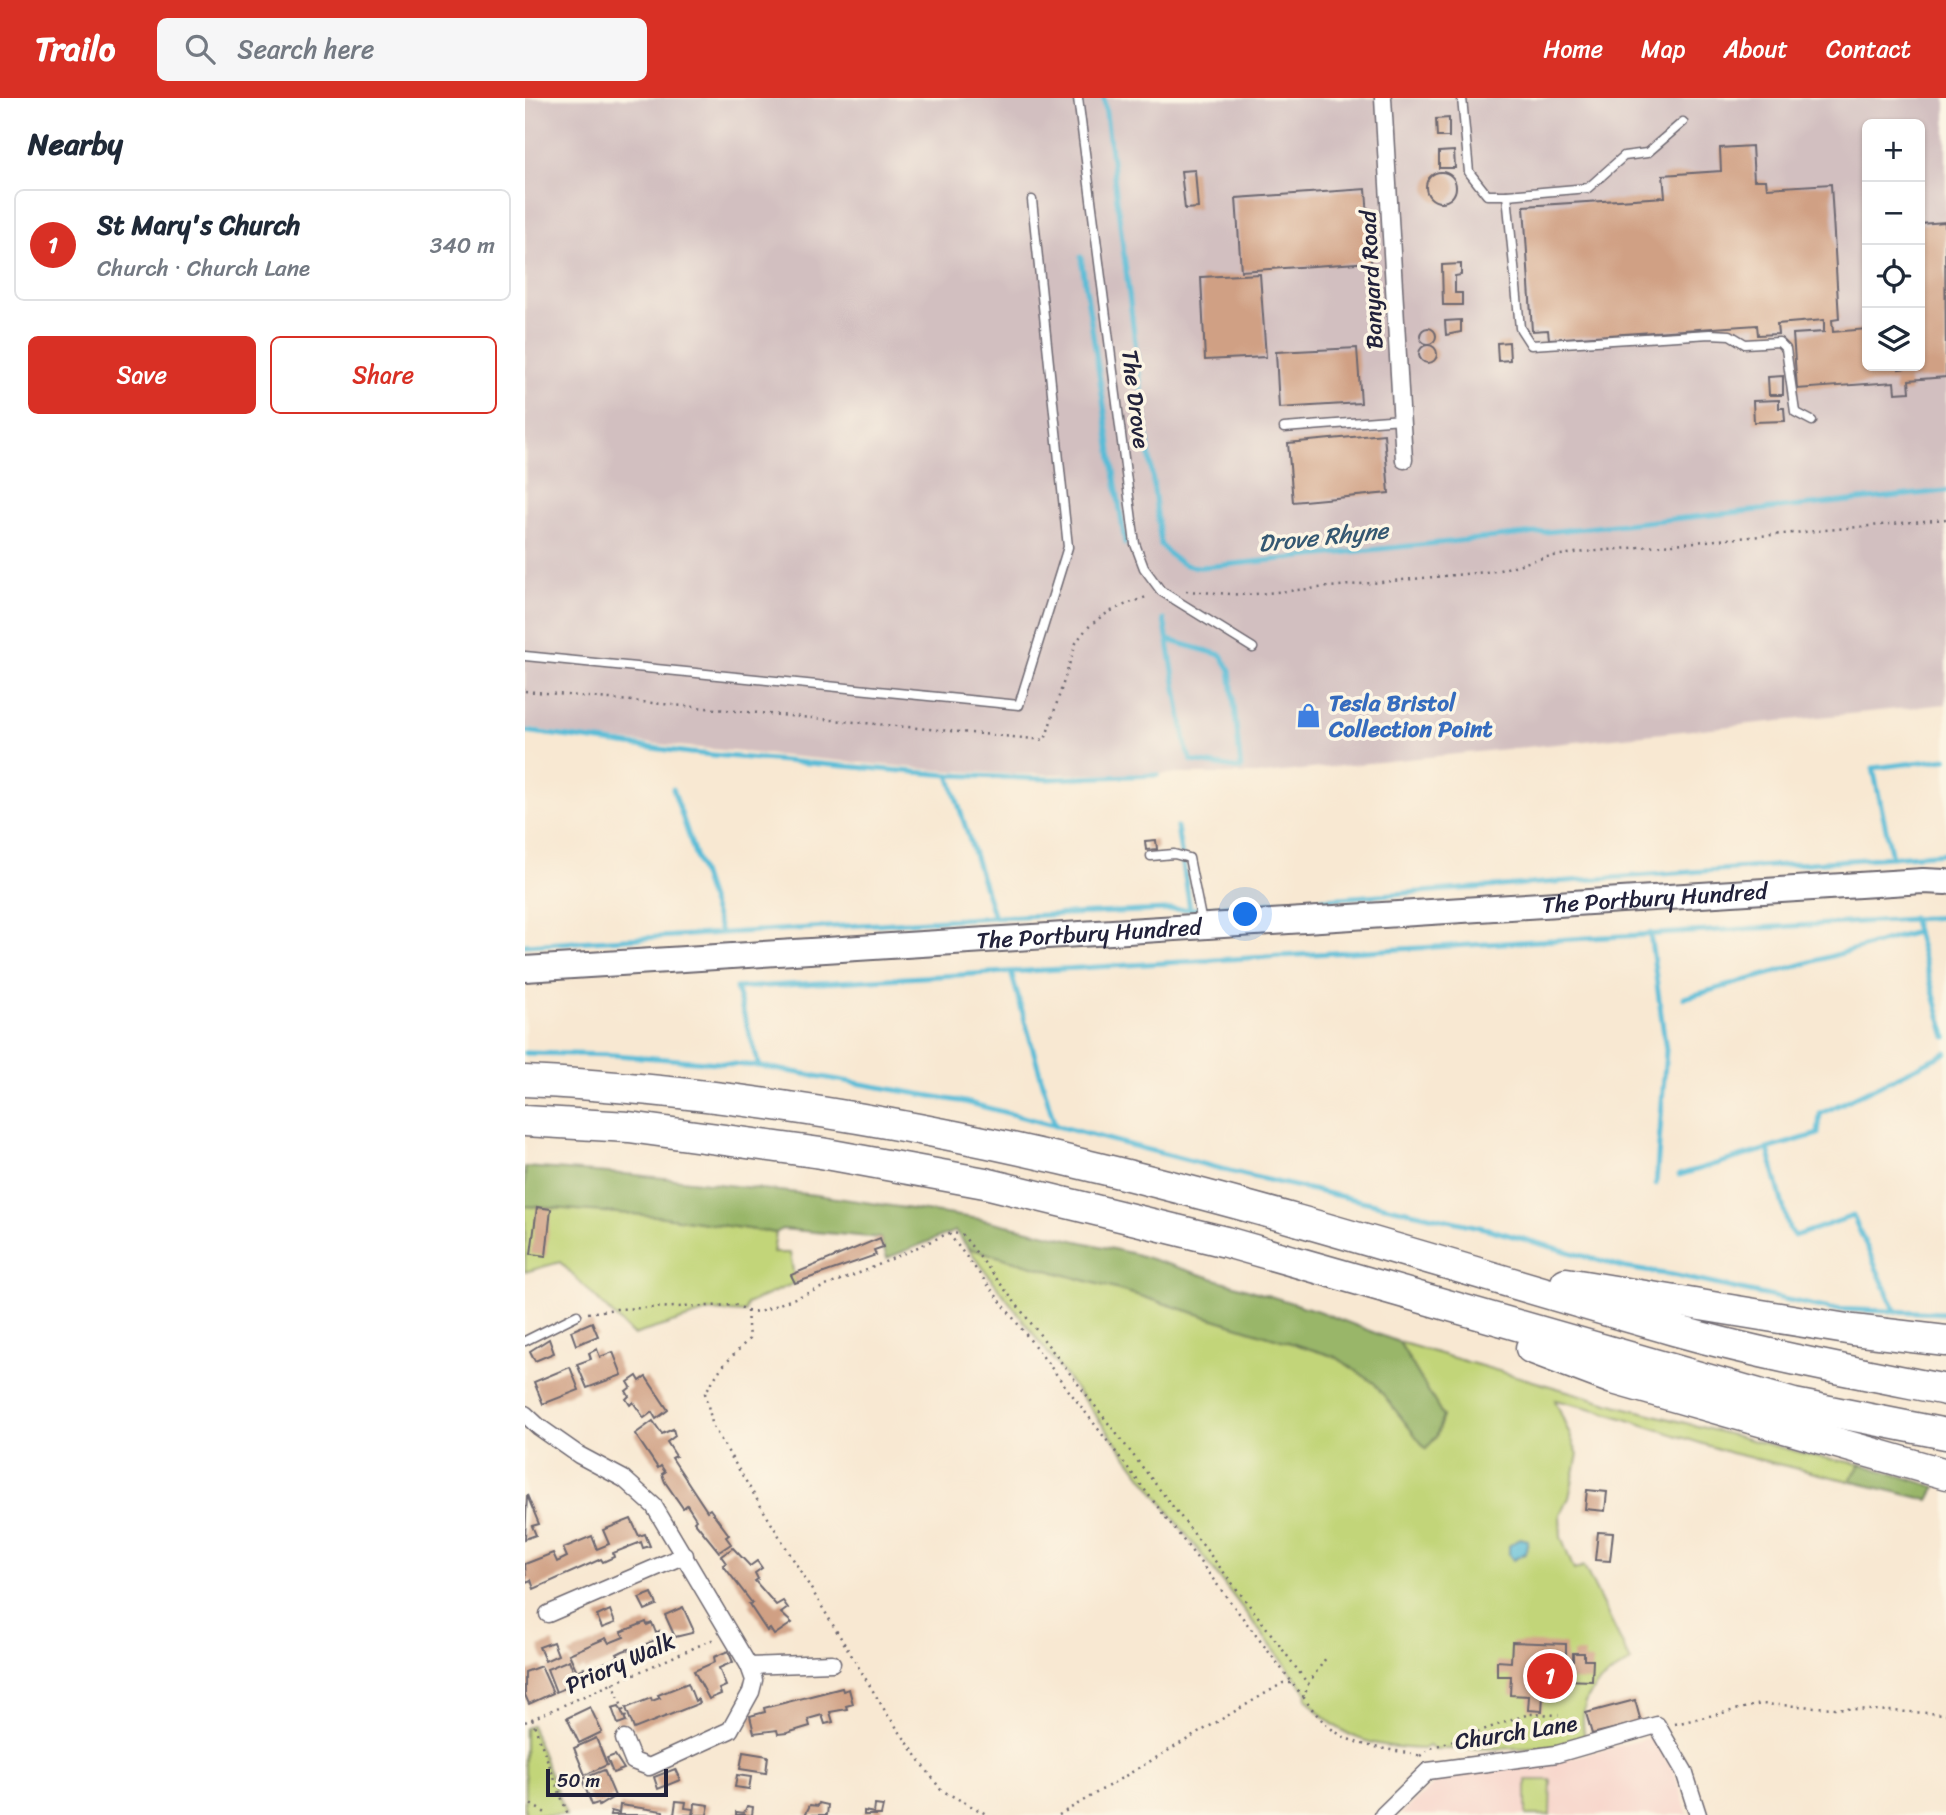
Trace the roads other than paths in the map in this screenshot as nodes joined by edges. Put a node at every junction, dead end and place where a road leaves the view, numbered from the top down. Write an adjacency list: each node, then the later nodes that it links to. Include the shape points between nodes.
1 (1078, 98): 11 (lane, The Drove, via 1135,544 1144,568 1161,591)
2 (1383, 98): 7 (street, Banyard Road)
3 (1462, 98): 5 (lane, via 1469,172 1487,195)
4 (1683, 122): 5 (lane, via 1647,153 1624,156 1588,188)
5 (1507, 195): 8 (lane, via 1520,328 1531,345 1710,334 1730,335 1745,344 1779,342 1786,349 1795,412)
6 (1032, 200): 12 (lane, via 1068,547 1019,705)
7 (1402, 419): 9 (lane); 10 (street, Banyard Road)
8 (1812, 421)
9 (1285, 428)
10 (1404, 460)
11 (1253, 648)
12 (525, 656)
13 (1150, 856): 15 (lane, via 1189,858)
14 (1946, 882): 15 (main road, The Portbury Hundred)
15 (1202, 925): 16 (main road, The Portbury Hundred)
16 (525, 969)
17 (525, 1081): 19 (highway, via 725,1099 963,1140 1108,1170)
18 (525, 1121): 20 (highway, via 629,1127 821,1153 985,1183)
19 (1483, 1273): 23 (highway, via 1598,1286 1853,1330); 24 (highway, via 1678,1331)
20 (1336, 1274): 26 (highway, via 1794,1404); 27 (highway, via 1613,1379)
21 (577, 1315): 22 (lane)
22 (525, 1341)
23 (1946, 1341)
24 (1946, 1390)
25 (525, 1413): 28 (street, via 552,1438 639,1490)
26 (1946, 1434)
27 (1946, 1474)
28 (685, 1555): 29 (street); 31 (street)
29 (548, 1614)
30 (832, 1663): 31 (street)
31 (749, 1667): 32 (street, via 754,1680 751,1692 735,1725 723,1735 649,1767 633,1761)
32 (624, 1739)
33 (1443, 1766): 34 (lane); 35 (street, Church Lane, via 1428,1771); 36 (street, Church Lane, via 1557,1754 1657,1725 1684,1771)
34 (1464, 1775)
35 (1383, 1815)
36 (1698, 1815)

